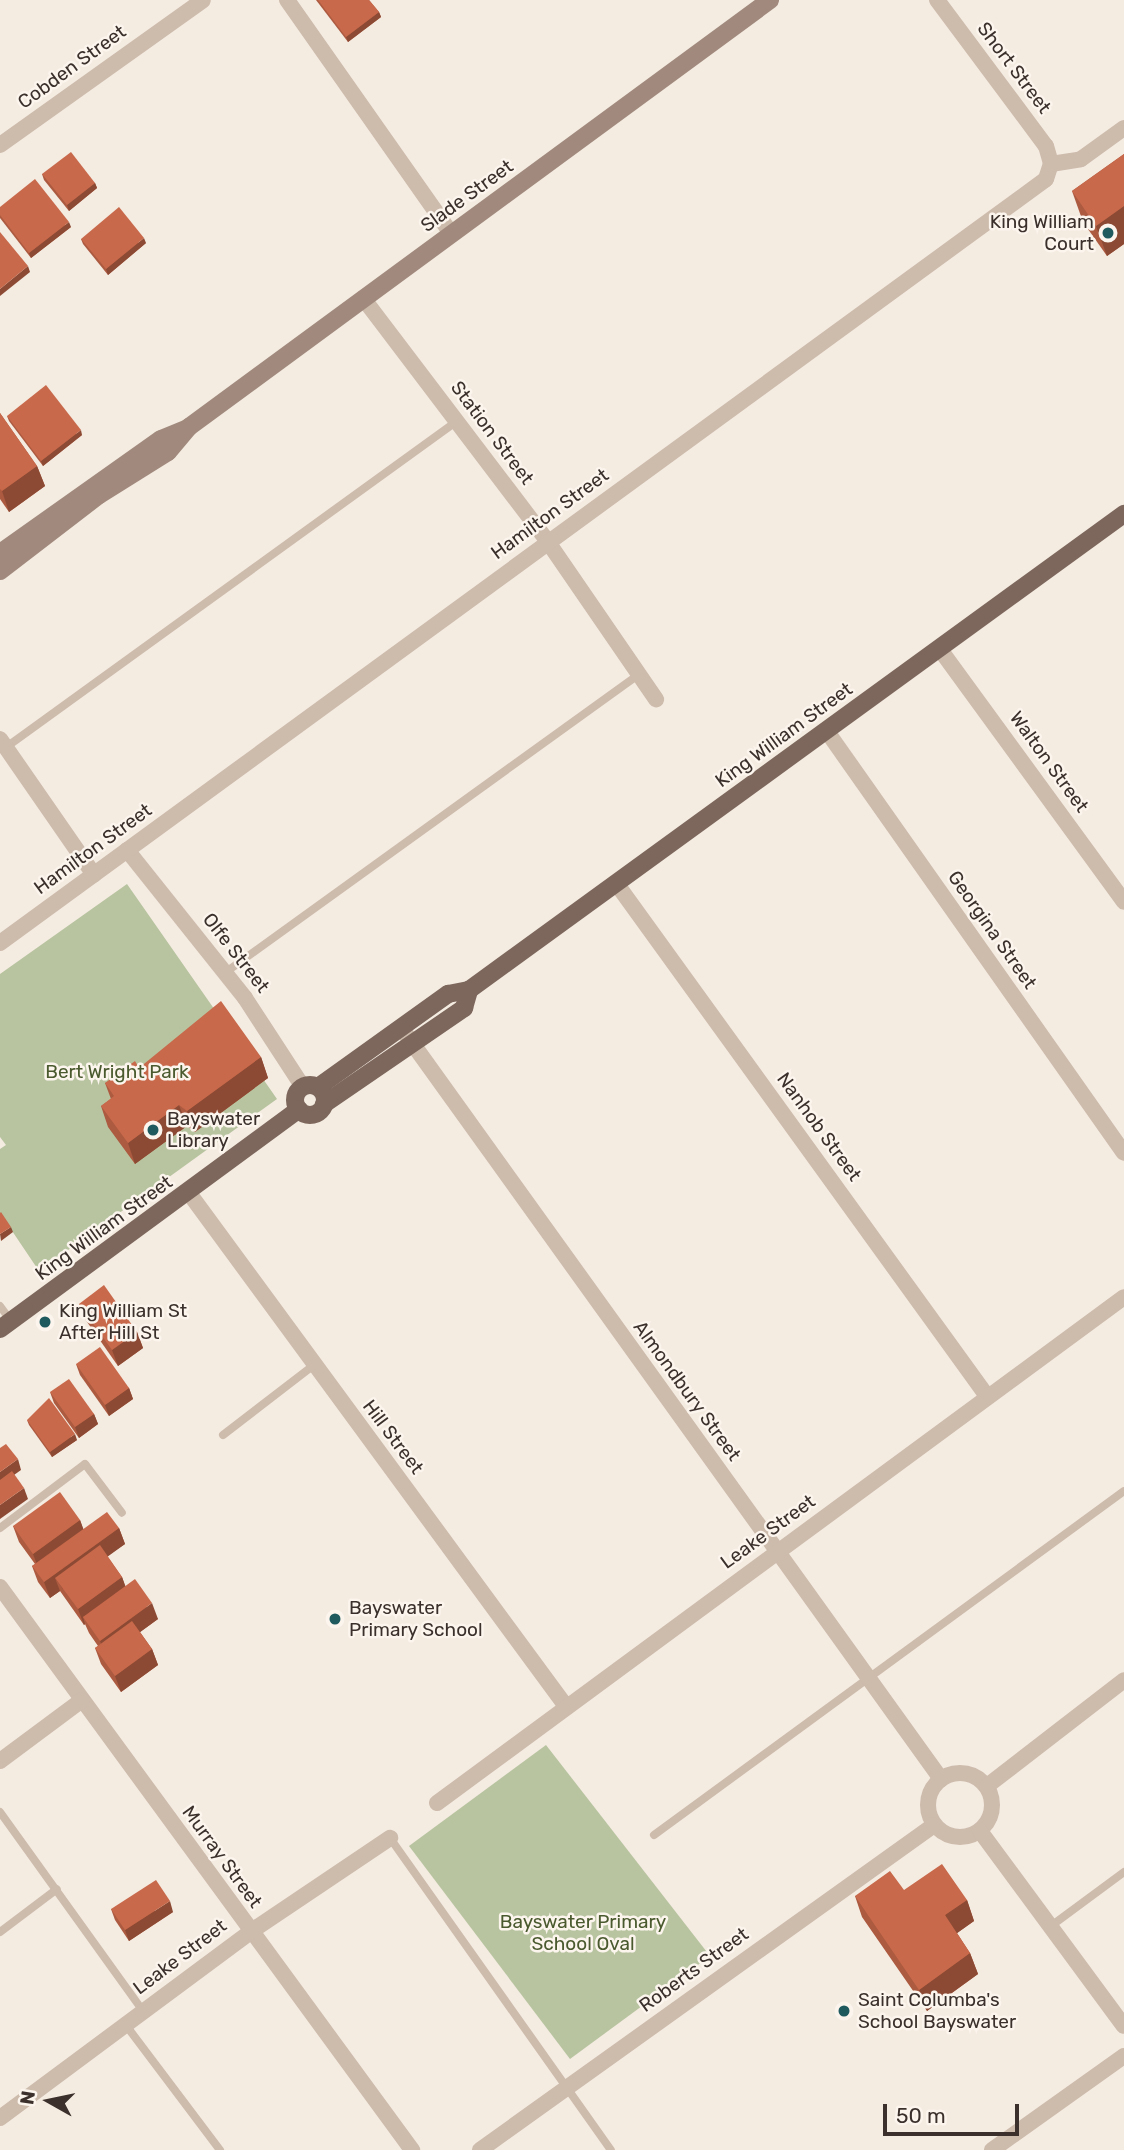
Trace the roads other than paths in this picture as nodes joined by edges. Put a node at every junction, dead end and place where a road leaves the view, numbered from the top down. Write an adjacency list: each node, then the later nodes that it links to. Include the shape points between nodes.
1 (203, 0): 6 (street, Cobden Street)
2 (286, 0): 8 (street)
3 (771, 0): 8 (street, Slade Street)
4 (937, 0): 7 (street, Short Street, via 1046,146)
5 (1124, 128): 7 (street, via 1081,159)
6 (0, 145)
7 (1051, 164): 13 (street, Hamilton Street, via 1046,179)
8 (451, 233): 9 (street, Slade Street)
9 (363, 298): 10 (street, Station Street); 11 (street, Slade Street)
10 (457, 421): 13 (street, Station Street); 20 (lane)
11 (189, 428): 14 (street, Slade Street, via 161,439); 15 (street, Slade Street, via 168,452 99,495)
12 (1124, 513): 16 (main road, King William Street)
13 (548, 542): 17 (street, Station Street); 21 (street, Hamilton Street)
14 (0, 553)
15 (0, 571)
16 (939, 648): 19 (main road, King William Street); 24 (street, Walton Street)
17 (638, 675): 18 (street, Station Street); 26 (lane)
18 (656, 699)
19 (826, 730): 23 (main road, King William Street); 33 (street, Georgina Street)
20 (2, 746): 22 (street)
21 (127, 850): 22 (street, Hamilton Street); 26 (street, Olfe Street)
22 (93, 875): 25 (street, Hamilton Street)
23 (617, 883): 27 (main road, King William Street); 39 (street, Nanhob Street)
24 (1124, 902)
25 (0, 943)
26 (226, 972): 30 (street, Olfe Street)
27 (469, 990): 28 (main road, King William Street, via 448,994); 29 (main road, King William Street, via 464,1008)
28 (400, 1025): 29 (street, Almondbury Street); 30 (main road, King William Street)
29 (412, 1043): 31 (main road, King William Street); 44 (street, Almondbury Street)
30 (310, 1087): 31 (main road); 32 (main road, via 295,1100)
31 (324, 1104): 32 (main road, King William Street, via 310,1115)
32 (299, 1109): 34 (main road, King William Street)
33 (1124, 1153)
34 (189, 1193): 37 (main road, King William Street); 38 (street, Hill Street)
35 (1124, 1297): 39 (street, Leake Street)
36 (0, 1306): 37 (lane)
37 (5, 1325)
38 (314, 1365): 40 (lane); 49 (street, Hill Street)
39 (987, 1396): 44 (street, Leake Street)
40 (223, 1435)
41 (1124, 1491): 46 (lane)
42 (122, 1513): 43 (lane, via 85,1464)
43 (0, 1528)
44 (776, 1552): 46 (street, Almondbury Street); 49 (street, Leake Street)
45 (0, 1587): 48 (street, Murray Street)
46 (867, 1677): 51 (street, Almondbury Street); 57 (lane)
47 (1124, 1680): 52 (street)
48 (82, 1700): 50 (street); 62 (street, Murray Street)
49 (565, 1705): 53 (street, Leake Street)
50 (0, 1761)
51 (941, 1779): 52 (street, via 971,1774); 55 (street, via 928,1806)
52 (987, 1786): 56 (street, via 993,1810)
53 (437, 1803)
54 (0, 1812): 60 (lane)
55 (934, 1825): 56 (street, via 961,1838); 68 (street, Roberts Street)
56 (980, 1831): 61 (street)
57 (654, 1835)
58 (390, 1838): 62 (street, Leake Street); 68 (lane)
59 (1124, 1872): 61 (lane)
60 (57, 1889): 63 (lane); 64 (lane)
61 (1051, 1926): 66 (street)
62 (250, 1931): 64 (street, Leake Street); 72 (street, Murray Street)
63 (0, 1932)
64 (143, 2011): 65 (street, Leake Street)
65 (125, 2024): 69 (street, Leake Street); 70 (lane)
66 (1124, 2026)
67 (1124, 2056): 75 (street)
68 (567, 2088): 73 (street, Roberts Street); 74 (lane)
69 (0, 2118)
70 (218, 2147): 71 (lane)
71 (208, 2150)
72 (412, 2150)
73 (480, 2150)
74 (611, 2150)
75 (992, 2150)

